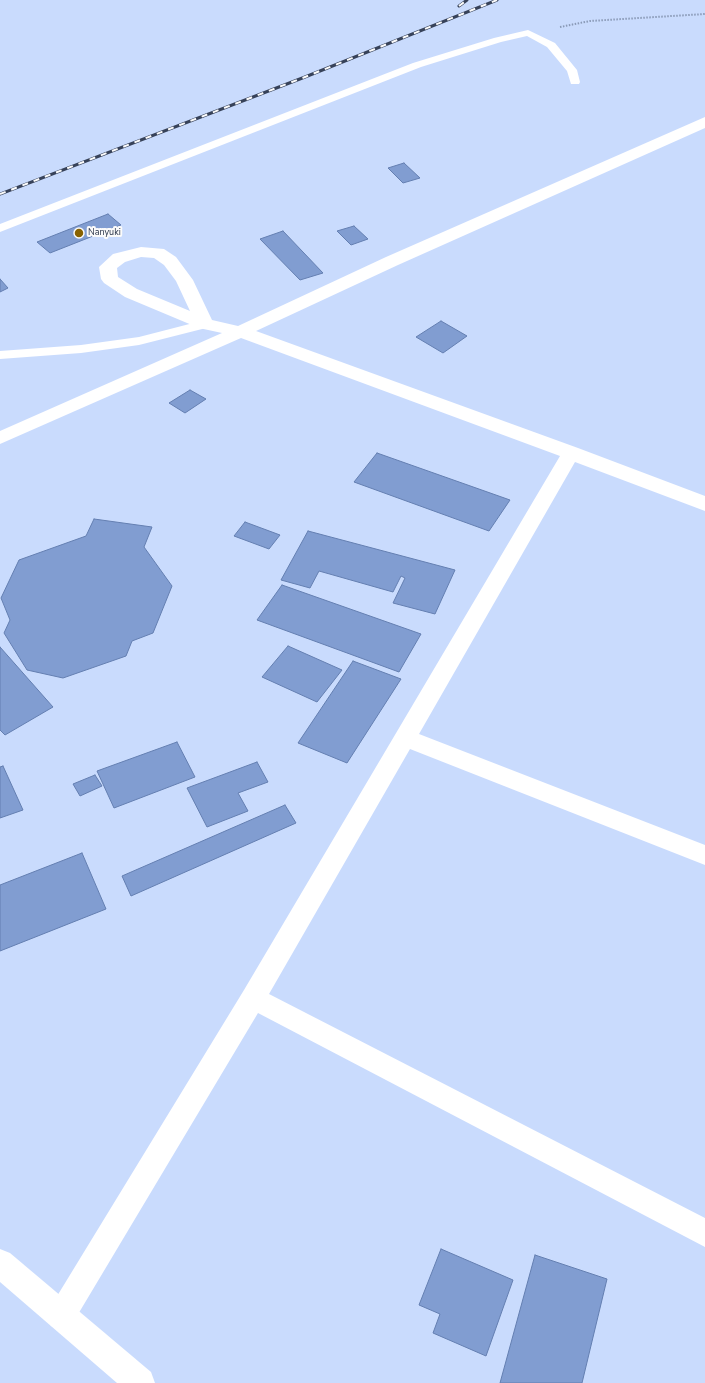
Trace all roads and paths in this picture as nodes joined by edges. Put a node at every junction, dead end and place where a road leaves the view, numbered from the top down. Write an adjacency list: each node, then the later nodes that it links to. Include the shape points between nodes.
1 (705, 14): 2 (path, via 590,21)
2 (528, 33): 3 (lane, via 551,45 572,70); 5 (lane, via 417,65)
3 (575, 82)
4 (705, 122): 7 (street, via 392,261)
5 (0, 228)
6 (206, 324): 6 (street, via 131,293 110,279 108,267 119,258 141,252 158,253 170,261 184,280); 7 (street); 8 (lane, via 139,341)
7 (240, 332): 9 (street); 10 (street)
8 (0, 356)
9 (0, 438)
10 (571, 453): 11 (street); 12 (street)
11 (705, 504)
12 (405, 738): 13 (street); 14 (street)
13 (705, 855)
14 (253, 998): 15 (street); 17 (street)
15 (705, 1233)
16 (0, 1263): 17 (street)
17 (61, 1316): 18 (street)
18 (140, 1383)

